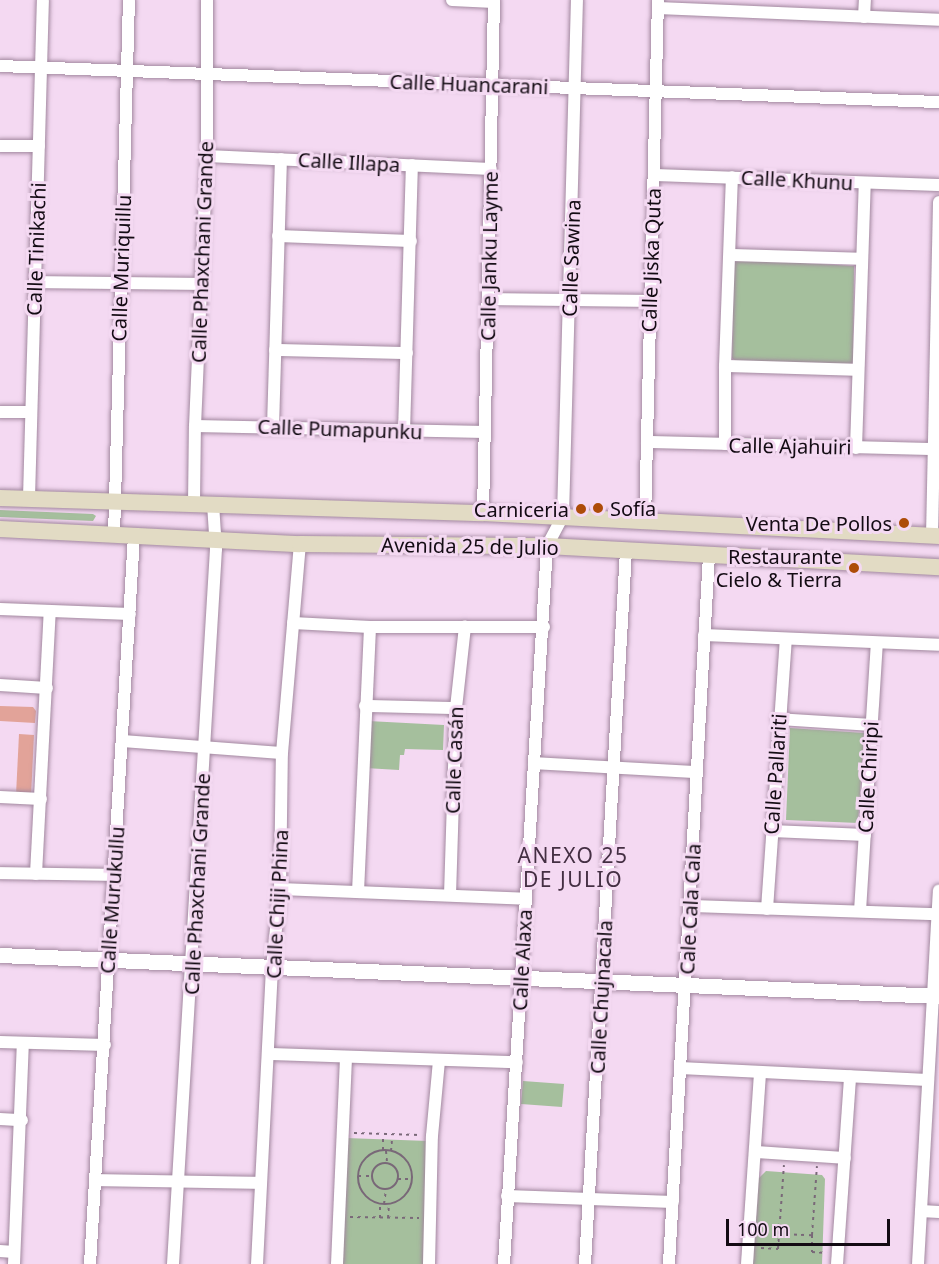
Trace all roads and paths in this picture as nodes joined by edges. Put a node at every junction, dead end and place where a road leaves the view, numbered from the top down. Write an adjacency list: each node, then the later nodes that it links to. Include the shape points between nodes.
1 (43, 0): 13 (street, Calle Tinikachi)
2 (129, 0): 14 (street, Calle Muriquillu)
3 (207, 0): 15 (street, Calle Phaxchani Grande)
4 (452, 0): 7 (street)
5 (577, 0): 17 (street, Calle Sawina)
6 (865, 0): 10 (street)
7 (494, 1): 16 (street, Calle Janku Layme)
8 (658, 4): 9 (street); 18 (street, Calle Jiska Quta)
9 (733, 5): 10 (street)
10 (864, 17): 11 (street)
11 (939, 20)
12 (0, 66): 13 (street, Calle Huancarani)
13 (41, 68): 14 (street, Calle Huancarani); 21 (street, Calle Tinikachi)
14 (127, 71): 15 (street, Calle Huancarani); 35 (street, Calle Muriquillu)
15 (208, 74): 16 (street, Calle Huancarani); 22 (street, Calle Phaxchani Grande)
16 (492, 85): 17 (street, Calle Huancarani); 25 (street, Calle Janku Layme)
17 (576, 88): 18 (street, Calle Huancarani); 39 (street, Calle Sawina)
18 (656, 91): 19 (street, Calle Huancarani); 26 (street, Calle Jiska Quta)
19 (939, 102)
20 (0, 146): 21 (street)
21 (39, 146): 36 (street, Calle Tinikachi)
22 (207, 156): 23 (street, Calle Illapa); 37 (street, Calle Phaxchani Grande)
23 (282, 159): 24 (street, Calle Illapa); 31 (street)
24 (412, 165): 25 (street, Calle Illapa); 32 (street)
25 (490, 169): 38 (street, Calle Janku Layme)
26 (654, 175): 27 (street, Calle Khunu); 40 (street, Calle Jiska Quta)
27 (732, 177): 28 (street, Calle Khunu); 33 (street)
28 (865, 183): 29 (street, Calle Khunu); 34 (street)
29 (939, 185)
30 (939, 202): 41 (street)
31 (278, 236): 32 (street); 42 (street)
32 (411, 241): 43 (street)
33 (730, 255): 34 (street); 44 (street)
34 (862, 259): 45 (street)
35 (121, 281): 36 (street); 37 (street); 58 (street, Calle Muriquillu)
36 (35, 282): 47 (street, Calle Tinikachi)
37 (200, 284): 48 (street, Calle Phaxchani Grande)
38 (488, 299): 39 (street); 51 (street, Calle Janku Layme)
39 (569, 299): 40 (street); 62 (street, Calle Sawina)
40 (649, 301): 52 (street, Calle Jiska Quta)
41 (938, 318): 55 (street)
42 (275, 350): 43 (street); 49 (street)
43 (407, 353): 50 (street)
44 (724, 366): 45 (street); 53 (street)
45 (857, 370): 54 (street)
46 (0, 412): 47 (street)
47 (31, 412): 57 (street, Calle Tinikachi)
48 (195, 426): 49 (street, Calle Pumapunku); 59 (street, Calle Phaxchani Grande)
49 (273, 427): 50 (street, Calle Pumapunku)
50 (404, 432): 51 (street, Calle Pumapunku)
51 (485, 432): 61 (street, Calle Janku Layme)
52 (647, 442): 53 (street, Calle Ajahuiri); 63 (street, Calle Jiska Quta)
53 (725, 444): 54 (street, Calle Ajahuiri)
54 (856, 448): 55 (street, Calle Ajahuiri)
55 (934, 449): 67 (street)
56 (0, 498): 57 (main road, Avenida 25 de Julio)
57 (29, 498): 58 (main road, Avenida 25 de Julio)
58 (115, 501): 59 (main road, Avenida 25 de Julio); 65 (street, Calle Muriquillu)
59 (194, 503): 60 (main road, Avenida 25 de Julio)
60 (213, 504): 61 (main road, Avenida 25 de Julio); 68 (street, Calle Phaxchani Grande)
61 (483, 513): 62 (main road, Avenida 25 de Julio)
62 (563, 516): 63 (main road, Avenida 25 de Julio); 70 (street, Calle Alaxa)
63 (645, 520): 67 (main road, Avenida 25 de Julio)
64 (0, 529): 65 (main road, Avenida 25 de Julio)
65 (114, 536): 66 (main road, Avenida 25 de Julio)
66 (134, 536): 68 (main road, Avenida 25 de Julio); 76 (street, Calle Murukullu)
67 (935, 536)
68 (213, 539): 69 (main road, Avenida 25 de Julio); 92 (street, Calle Phaxchani Grande, via 216,549)
69 (300, 544): 70 (main road, Avenida 25 de Julio); 77 (street, Calle Chiji Phina)
70 (547, 546): 71 (main road, Avenida 25 de Julio); 80 (street, Calle Alaxa)
71 (626, 550): 72 (main road, Avenida 25 de Julio); 95 (street, Calle Chujnacala)
72 (709, 555): 73 (main road, Avenida 25 de Julio); 81 (street, Cale Cala Cala)
73 (939, 567)
74 (0, 609): 75 (street)
75 (50, 611): 76 (street); 86 (street)
76 (130, 614): 91 (street, Calle Murukullu)
77 (293, 623): 79 (street); 93 (street, Calle Chiji Phina)
78 (465, 626): 79 (street); 80 (street); 88 (street, Calle Casán)
79 (370, 627): 87 (street)
80 (544, 627): 94 (street, Calle Alaxa)
81 (704, 635): 82 (street); 96 (street, Cale Cala Cala)
82 (786, 640): 83 (street); 89 (street, Calle Pallariti)
83 (877, 644): 84 (street); 90 (street, Calle Chiripi)
84 (939, 645)
85 (0, 685): 86 (street)
86 (46, 688): 98 (street)
87 (365, 706): 88 (street); 106 (street)
88 (456, 708): 107 (street, Calle Casán)
89 (778, 719): 90 (street); 99 (street, Calle Pallariti)
90 (870, 725): 100 (street, Calle Chiripi)
91 (122, 741): 92 (street); 103 (street, Calle Murukullu)
92 (204, 749): 93 (street); 115 (street, Calle Phaxchani Grande)
93 (282, 753): 104 (street, Calle Chiji Phina)
94 (534, 763): 95 (street); 108 (street, Calle Alaxa)
95 (615, 766): 96 (street); 118 (street, Calle Chujnacala)
96 (696, 772): 109 (street, Cale Cala Cala)
97 (0, 797): 98 (street)
98 (41, 799): 102 (street)
99 (772, 831): 100 (street); 110 (street, Calle Pallariti)
100 (865, 835): 111 (street, Calle Chiripi)
101 (0, 873): 102 (street)
102 (36, 874): 103 (street)
103 (113, 875): 114 (street, Calle Murukullu)
104 (280, 889): 106 (street); 116 (street, Calle Chiji Phina)
105 (939, 891): 112 (street)
106 (358, 892): 107 (street)
107 (450, 895): 108 (street)
108 (526, 899): 117 (street, Calle Alaxa)
109 (691, 906): 110 (street); 119 (street, Cale Cala Cala)
110 (767, 909): 111 (street)
111 (860, 911): 112 (street)
112 (938, 914): 120 (street)
113 (0, 955): 114 (street)
114 (108, 960): 115 (street); 123 (street, Calle Murukullu)
115 (193, 964): 116 (street); 150 (street, Calle Phaxchani Grande)
116 (273, 968): 117 (street); 124 (street, Calle Chiji Phina)
117 (521, 978): 118 (street); 127 (street, Calle Alaxa)
118 (602, 982): 119 (street); 154 (street, Calle Chujnacala)
119 (686, 985): 120 (street); 128 (street, Cale Cala Cala)
120 (935, 996): 131 (street)
121 (0, 1042): 122 (street)
122 (23, 1044): 123 (street); 133 (street)
123 (105, 1045): 149 (street, Calle Murukullu)
124 (270, 1054): 125 (street); 151 (street, Calle Chiji Phina)
125 (346, 1057): 126 (street); 134 (street)
126 (439, 1060): 127 (street); 135 (street)
127 (517, 1062): 153 (street, Calle Alaxa)
128 (681, 1068): 129 (street); 155 (street, Cale Cala Cala)
129 (760, 1072): 130 (street); 140 (street)
130 (850, 1076): 131 (street); 141 (street)
131 (927, 1080): 158 (street)
132 (0, 1119): 133 (street)
133 (22, 1120): 169 (street)
134 (342, 1132): 135 (path); 160 (street)
135 (432, 1136): 163 (street)
136 (383, 1139): 138 (path)
137 (392, 1139): 139 (path)
138 (385, 1150): 139 (path); 144 (path); 145 (path, via 364,1160)
139 (392, 1151): 148 (path, via 409,1164)
140 (755, 1152): 141 (street); 178 (street)
141 (845, 1158): 179 (street)
142 (784, 1159): 164 (path)
143 (817, 1162): 165 (path)
144 (387, 1163): 146 (path, via 378,1165); 147 (path, via 397,1170)
145 (358, 1176): 146 (path); 157 (path, via 363,1192)
146 (372, 1176): 152 (path, via 375,1184)
147 (398, 1179): 148 (path); 152 (path)
148 (412, 1179): 156 (path, via 402,1198)
149 (97, 1180): 150 (street); 170 (street, Calle Murukullu)
150 (178, 1182): 151 (street); 171 (street, Calle Phaxchani Grande)
151 (261, 1183): 172 (street, Calle Chiji Phina)
152 (386, 1189): 157 (path)
153 (507, 1196): 154 (street); 175 (street, Calle Alaxa)
154 (589, 1199): 155 (street); 176 (street, Calle Chujnacala)
155 (673, 1202): 177 (street, Cale Cala Cala)
156 (389, 1203): 157 (path); 162 (path)
157 (382, 1204): 161 (path)
158 (921, 1211): 159 (street); 180 (street)
159 (939, 1212)
160 (339, 1216): 161 (path); 173 (street)
161 (380, 1218): 162 (path)
162 (388, 1218): 163 (path)
163 (431, 1218): 174 (street)
164 (779, 1234): 165 (path); 166 (path, via 778,1249)
165 (812, 1235): 168 (path, via 812,1252)
166 (761, 1248)
167 (0, 1251): 169 (street)
168 (827, 1253)
169 (14, 1258)
170 (90, 1264)
171 (173, 1264)
172 (257, 1264)
173 (337, 1264)
174 (429, 1264)
175 (504, 1264)
176 (585, 1264)
177 (669, 1264)
178 (747, 1264)
179 (837, 1264)
180 (918, 1264)

